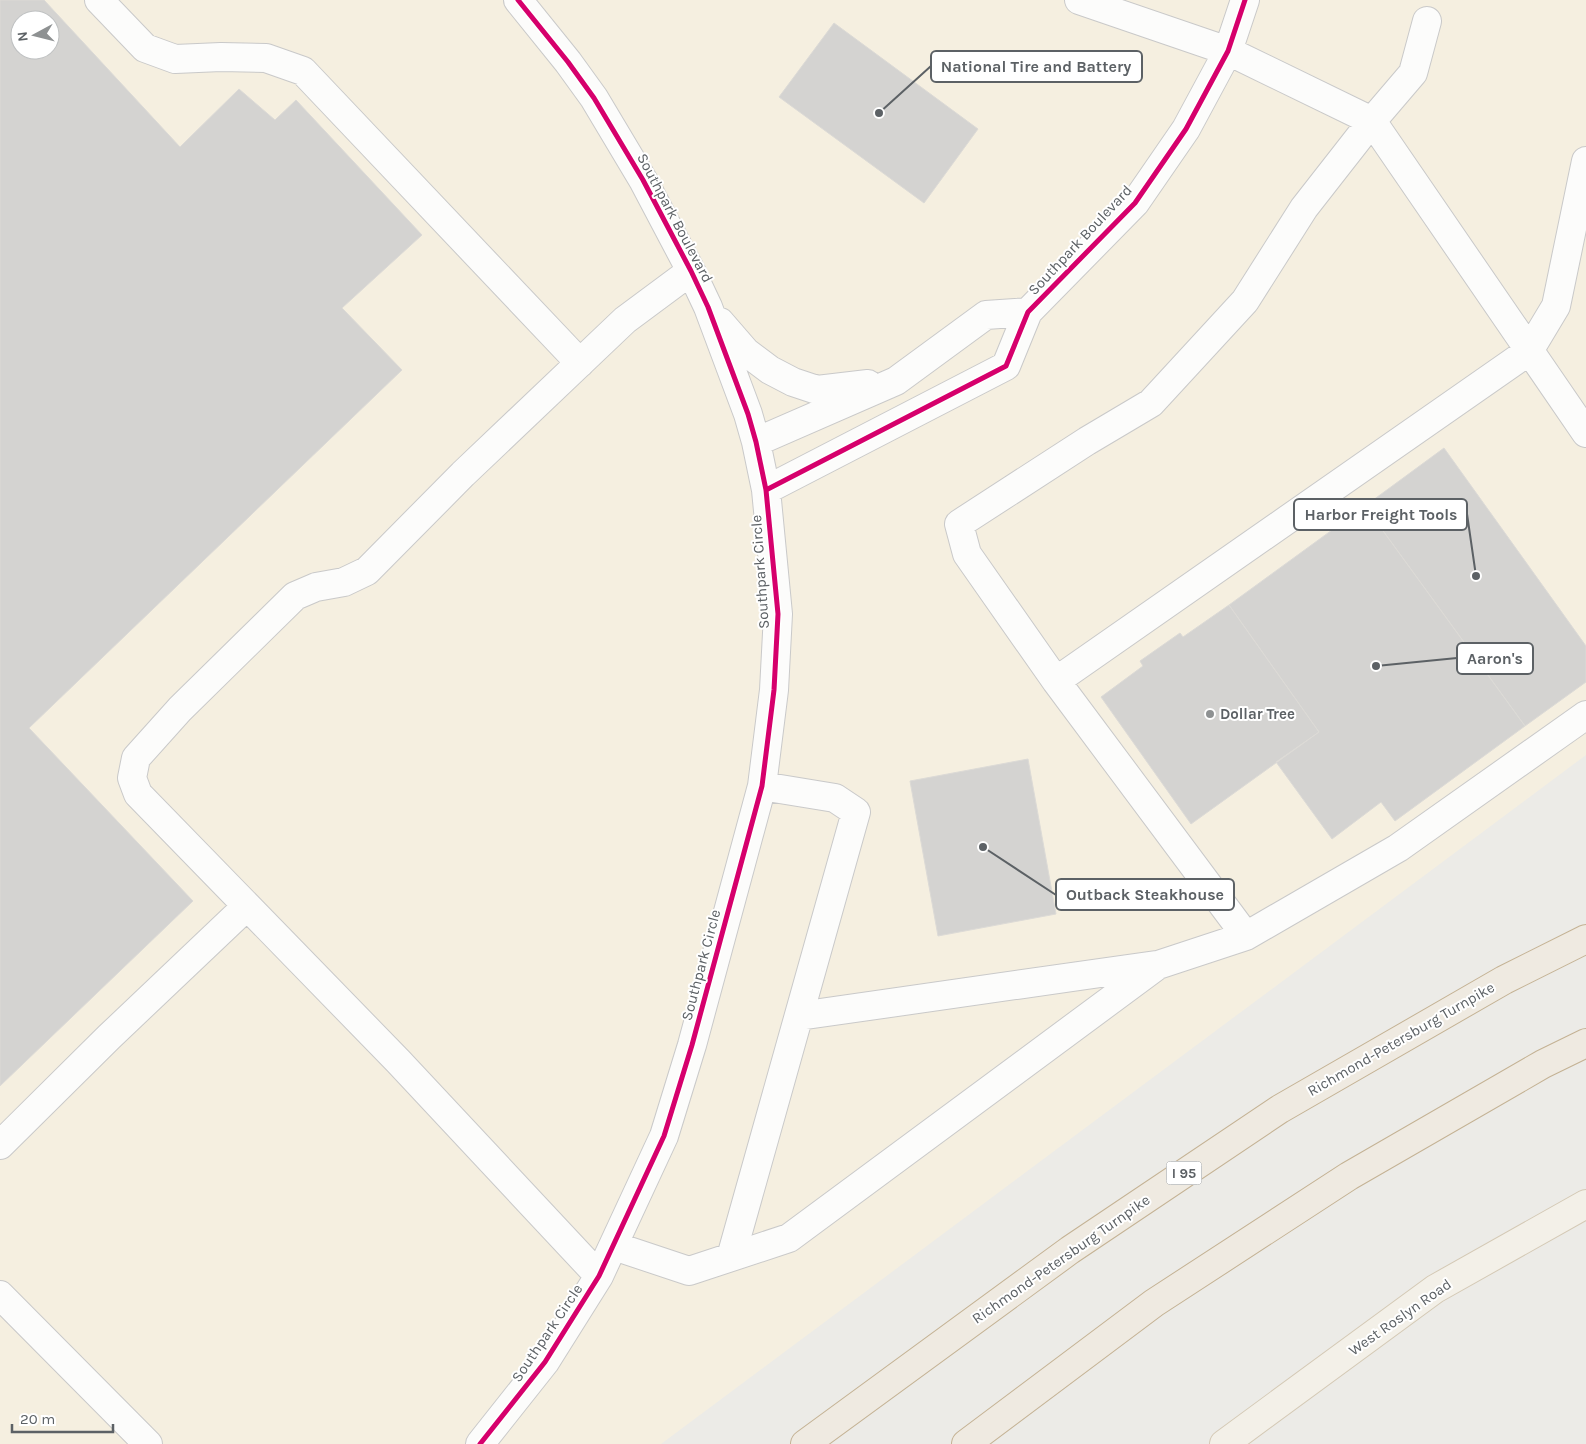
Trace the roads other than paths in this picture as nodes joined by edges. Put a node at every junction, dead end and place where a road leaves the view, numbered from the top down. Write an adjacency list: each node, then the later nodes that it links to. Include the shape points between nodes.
1 (99, 0): 13 (street, via 144,48 175,59 266,58 303,71)
2 (518, 0): 9 (street, Southpark Boulevard, via 594,98 643,180)
3 (1079, 0): 6 (street)
4 (1245, 0): 6 (street, Southpark Boulevard)
5 (1428, 21): 7 (street, via 1413,73)
6 (1228, 51): 7 (street); 11 (street, Southpark Boulevard, via 1186,129 1135,203)
7 (1372, 121): 12 (street); 18 (street, via 1304,208 1245,301 1151,403 959,524 968,554)
8 (1586, 161): 12 (street, via 1556,306)
9 (691, 272): 10 (street, Southpark Boulevard); 13 (street, via 625,320)
10 (708, 308): 14 (street, via 746,352 793,382 818,390); 16 (street, Southpark Boulevard)
11 (1028, 312): 14 (street, Southpark Boulevard, via 986,316); 17 (street, Southpark Boulevard, via 1006,366)
12 (1529, 351): 15 (street); 18 (street)
13 (580, 363): 21 (street, via 463,474 368,571 344,582 316,587 294,596 180,708 136,758 132,778 138,794)
14 (896, 381): 16 (street, Southpark Boulevard)
15 (1586, 433)
16 (756, 442): 17 (street, Southpark Circle)
17 (766, 490): 20 (street, Southpark Circle, via 778,614 774,690)
18 (1056, 681): 22 (street)
19 (1586, 715): 22 (street, via 1398,848)
20 (762, 786): 25 (street, via 835,798 856,812); 29 (street, Southpark Circle, via 714,967 664,1136)
21 (247, 906): 27 (street); 31 (street, via 398,1060)
22 (1246, 936): 24 (street)
23 (1586, 939): 35 (highway, Richmond-Petersburg Turnpike / I 95, via 1504,980 1280,1109 1070,1250)
24 (1158, 965): 25 (street); 30 (street, via 789,1238)
25 (798, 1016): 30 (street)
26 (1586, 1043): 36 (highway, via 1543,1064 1349,1176 1154,1303)
27 (0, 1144)
28 (1586, 1204): 37 (main road, West Roslyn Road, via 1435,1289)
29 (614, 1246): 30 (street, via 689,1271); 31 (street, Southpark Circle)
30 (731, 1257)
31 (599, 1276): 34 (street, Southpark Circle, via 545,1362)
32 (0, 1295): 33 (street)
33 (148, 1444)
34 (480, 1444)
35 (805, 1444)
36 (966, 1444)
37 (1224, 1444)

